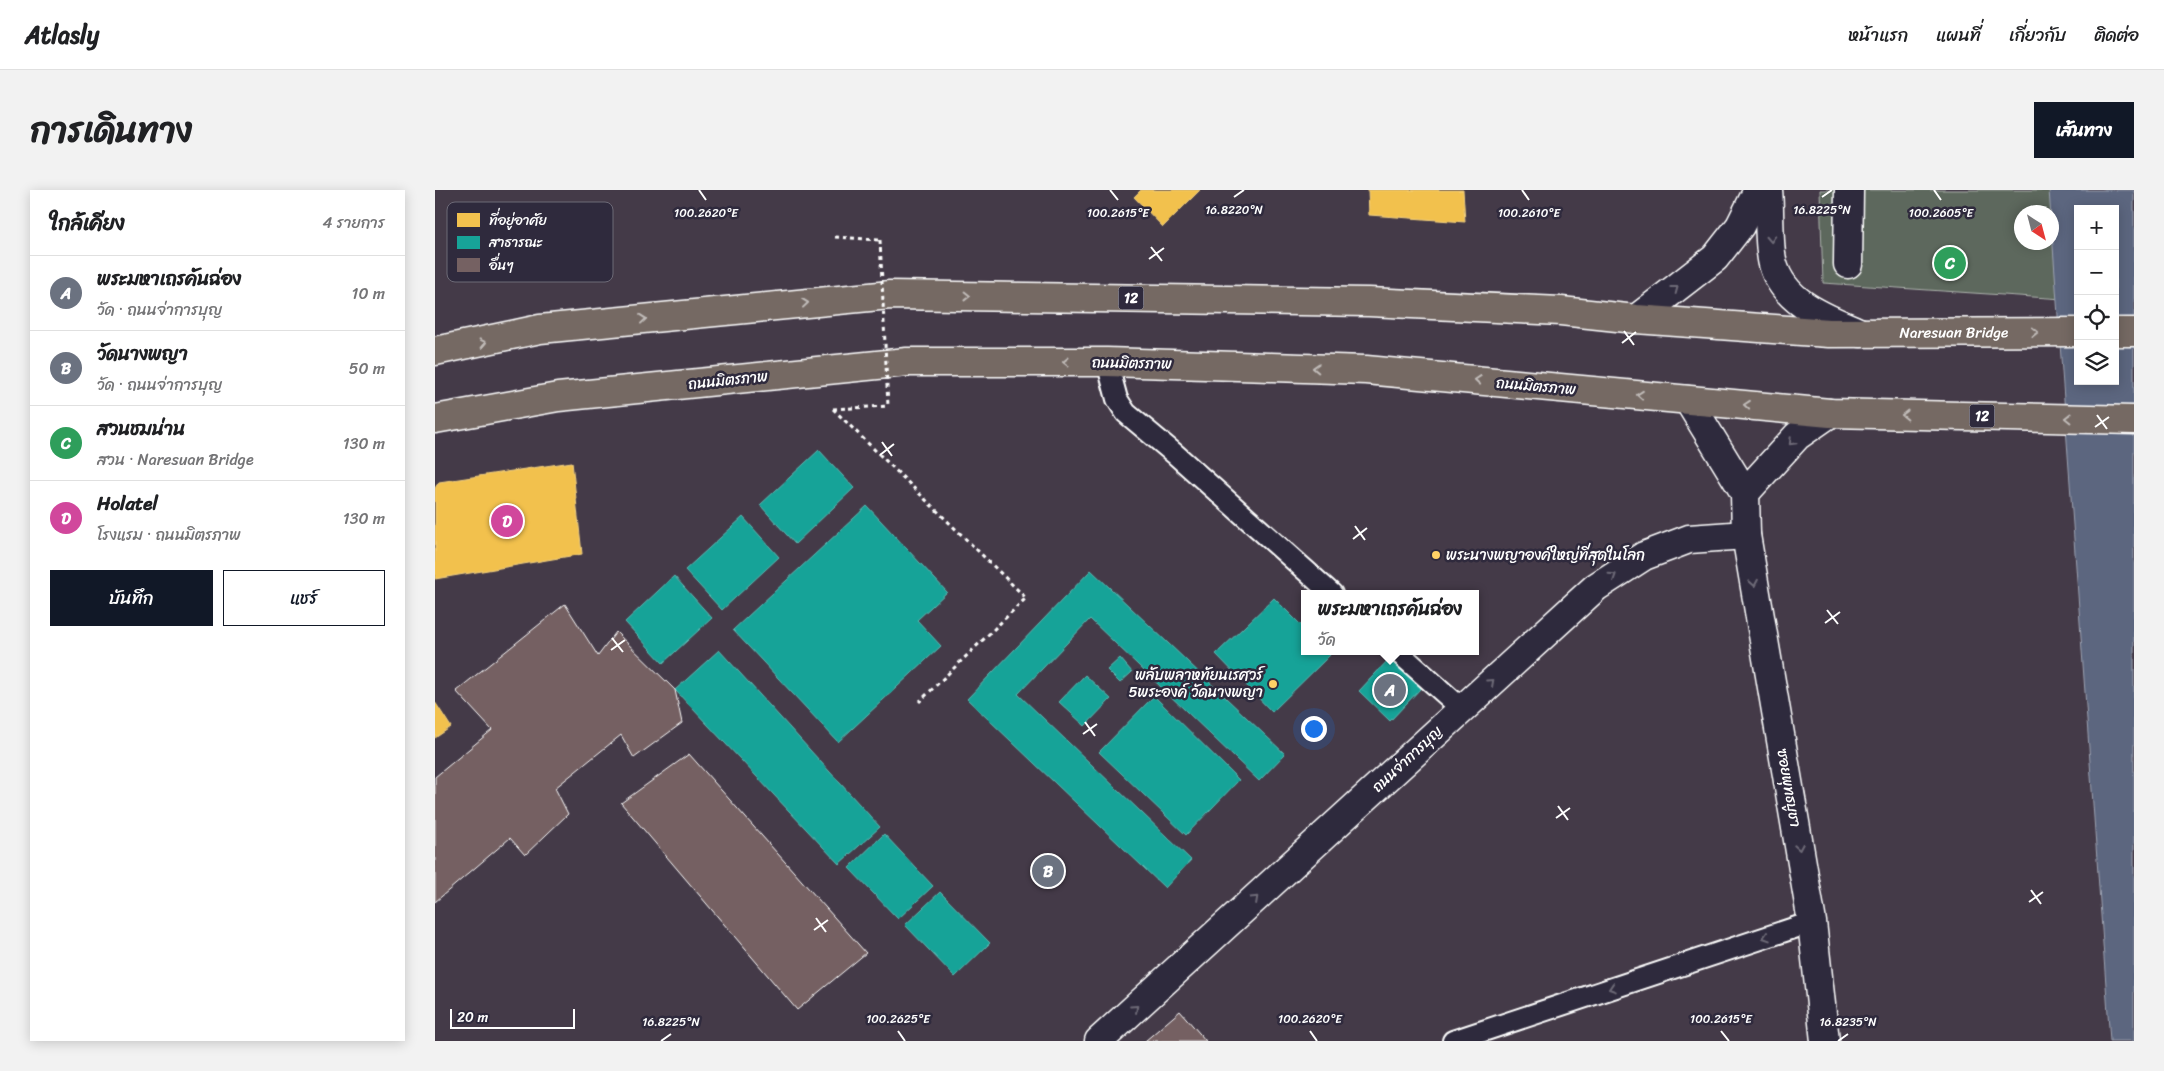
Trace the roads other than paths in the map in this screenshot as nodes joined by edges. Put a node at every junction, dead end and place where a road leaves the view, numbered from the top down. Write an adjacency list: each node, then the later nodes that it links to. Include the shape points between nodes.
1 (1758, 190): 5 (street, one-way to 1, via 1715,258 1740,226)
2 (1769, 190): 9 (street, one-way to 9, via 1773,263 1784,286 1807,308)
3 (1849, 190): 4 (street)
4 (1848, 264)
5 (1636, 319): 9 (main road, Naresuan Bridge / 12); 10 (main road, 12, one-way to 5, via 541,329 890,295 1369,302 1561,311)
6 (2074, 332): 9 (main road, Naresuan Bridge / 12, one-way to 6)
7 (2119, 332): 8 (main road)
8 (2134, 332)
9 (1861, 334)
10 (435, 351)
11 (1107, 362): 12 (main road, ถนนมิตรภาพ / 12, one-way to 11, via 1366,370); 14 (main road, ถนนมิตรภาพ / 12, one-way to 14, via 907,362 558,397); 18 (lane, via 1117,399 1126,413)
12 (1688, 400): 13 (main road, ถนนมิตรภาพ / 12, one-way to 12); 16 (street)
13 (1831, 413): 15 (main road, 12, one-way to 13); 16 (street, one-way to 16, via 1797,436)
14 (435, 419)
15 (2134, 420)
16 (1745, 493): 17 (street, ซอยพุทธบูชา)
17 (1746, 535): 20 (street, ถนนจ่าการบุญ, one-way to 17, via 1595,587 1645,556 1689,539); 21 (street, ซอยพุทธบูชา, one-way to 21)
18 (1328, 590)
19 (1401, 655): 20 (lane)
20 (1462, 709): 22 (street, ถนนจ่าการบุญ, one-way to 20)
21 (1813, 922): 23 (lane, one-way to 23); 24 (street, ซอยพุทธบูชา)
22 (1099, 1041)
23 (1453, 1041)
24 (1825, 1041)

